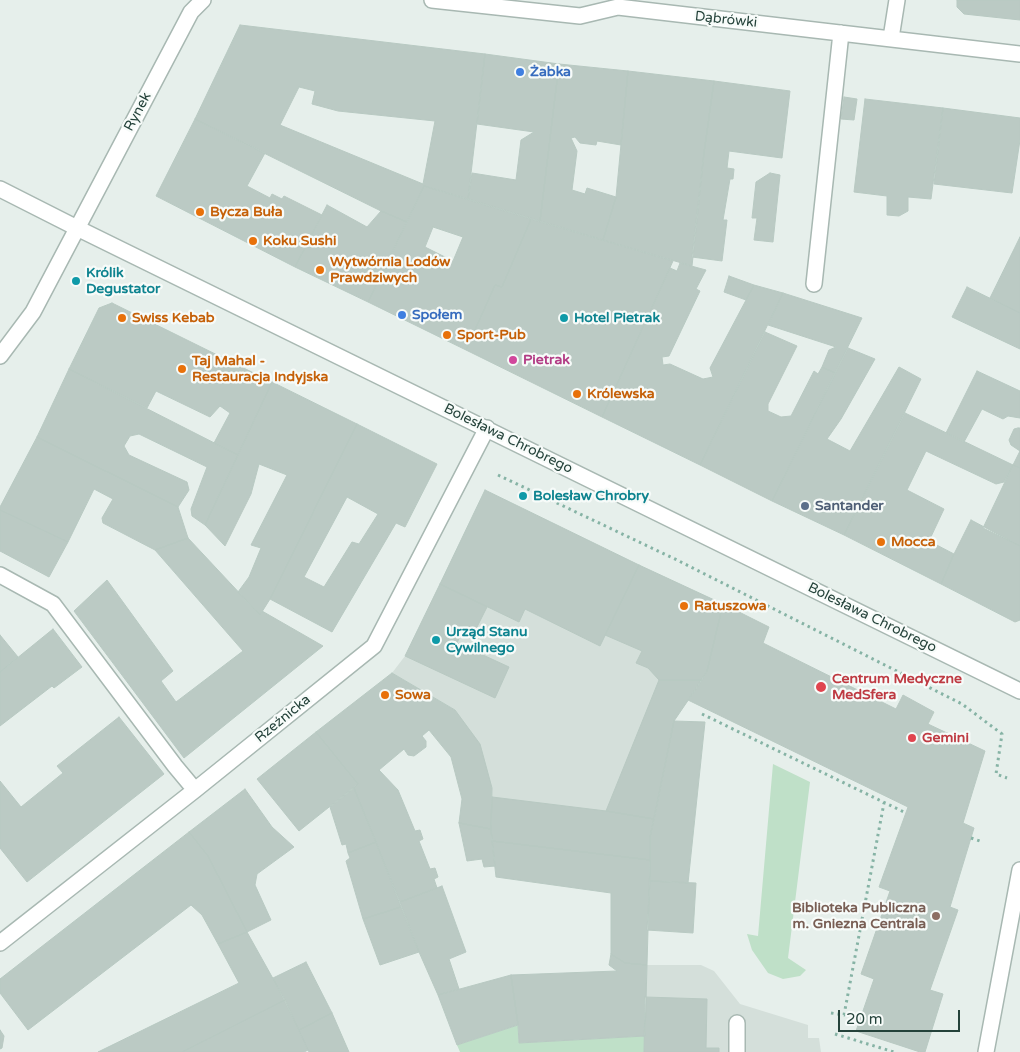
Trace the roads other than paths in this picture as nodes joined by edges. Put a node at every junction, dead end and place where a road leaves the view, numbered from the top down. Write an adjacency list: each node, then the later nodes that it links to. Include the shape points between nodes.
1 (203, 0): 9 (street, Rynek, via 191,12)
2 (432, 0): 4 (street, Dąbrówki)
3 (897, 0): 6 (street)
4 (483, 3): 5 (street, Dąbrówki, via 580,16 618,7)
5 (841, 33): 6 (street, Dąbrówki); 10 (street)
6 (891, 38): 7 (street, Dąbrówki)
7 (1020, 54)
8 (0, 189): 9 (street)
9 (77, 228): 11 (street, Rynek, via 33,312); 12 (street, Bolesława Chrobrego)
10 (814, 284)
11 (0, 356)
12 (487, 428): 14 (street, Bolesława Chrobrego); 15 (street, Rzeźnicka, via 374,646)
13 (0, 575): 15 (street, via 53,604)
14 (1020, 691)
15 (195, 790): 17 (street, Rzeźnicka)
16 (1020, 870): 20 (street)
17 (0, 943)
18 (737, 1023): 19 (street)
19 (737, 1052)
20 (986, 1052)

